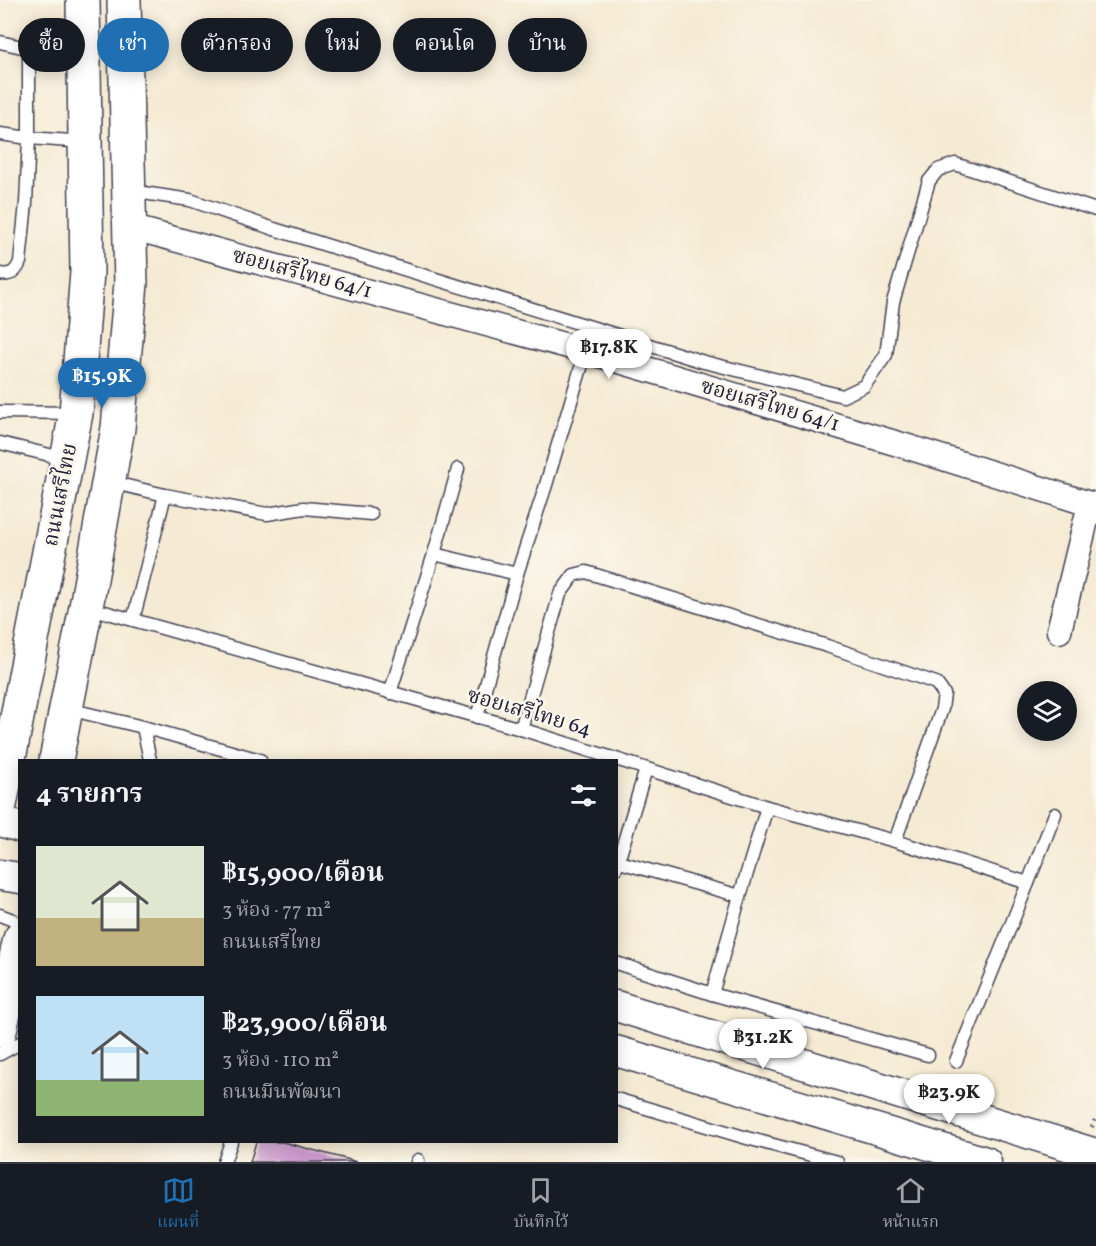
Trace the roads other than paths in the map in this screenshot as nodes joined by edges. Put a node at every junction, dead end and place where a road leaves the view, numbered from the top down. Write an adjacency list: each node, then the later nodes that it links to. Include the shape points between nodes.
1 (83, 0): 6 (main road, ถนนเสรีไทย)
2 (124, 0): 7 (main road, ถนนเสรีไทย)
3 (0, 42): 5 (lane, via 29,50)
4 (0, 134): 5 (lane)
5 (29, 138): 6 (lane); 10 (lane, via 20,262 12,273)
6 (86, 142): 13 (main road, ถนนเสรีไทย, via 87,272)
7 (129, 191): 8 (lane, via 190,200 704,362 843,396 864,386 886,355 893,302 929,181 938,170 955,164); 9 (main road, ถนนเสรีไทย)
8 (1096, 210)
9 (130, 227): 11 (street, ซอยเสรีไทย 64/1); 17 (main road, ถนนเสรีไทย, via 131,283 118,428)
10 (0, 274)
11 (586, 351): 19 (street, ซอยเสรีไทย 64/1); 22 (lane)
12 (0, 412): 13 (lane)
13 (76, 413): 15 (main road, ถนนเสรีไทย)
14 (0, 443): 15 (lane)
15 (67, 460): 38 (main road, ถนนเสรีไทย, via 15,703)
16 (458, 469): 21 (lane)
17 (108, 482): 18 (lane); 23 (main road, ถนนเสรีไทย)
18 (165, 495): 20 (lane, via 267,514 304,508); 24 (lane)
19 (1093, 505): 25 (street)
20 (371, 514)
21 (434, 554): 22 (lane); 26 (lane)
22 (517, 573): 28 (lane)
23 (86, 607): 24 (lane, ซอยเสรีไทย 64); 27 (main road, ถนนเสรีไทย)
24 (133, 620): 26 (lane, ซอยเสรีไทย 64)
25 (1059, 631)
26 (390, 693): 28 (lane, ซอยเสรีไทย 64)
27 (67, 709): 29 (lane); 31 (main road, ถนนเสรีไทย); 32 (main road)
28 (477, 717): 30 (lane, ซอยเสรีไทย 64)
29 (142, 727): 33 (lane); 34 (lane)
30 (521, 729): 35 (lane, ซอยเสรีไทย 64); 43 (lane, via 560,594 574,575 586,572 827,645 936,683 944,694 942,709)
31 (56, 759)
32 (73, 759)
33 (150, 759)
34 (256, 759)
35 (615, 759)
36 (618, 760): 37 (lane, ซอยเสรีไทย 64)
37 (646, 769): 39 (lane, ซอยเสรีไทย 64); 44 (lane)
38 (0, 805)
39 (767, 807): 43 (lane, ซอยเสรีไทย 64); 49 (lane)
40 (1055, 814): 48 (lane)
41 (0, 821): 42 (street)
42 (18, 827)
43 (895, 841): 48 (lane, ซอยเสรีไทย 64)
44 (618, 861)
45 (618, 864): 49 (lane)
46 (0, 874): 47 (street)
47 (18, 878)
48 (1028, 883): 61 (lane)
49 (740, 896): 54 (lane)
50 (0, 915): 51 (lane, via 13,920)
51 (18, 927)
52 (18, 953): 57 (main road)
53 (618, 964): 54 (lane)
54 (712, 994): 60 (lane)
55 (18, 995): 57 (main road)
56 (618, 1007): 64 (street, bridge)
57 (7, 1031): 59 (lane)
58 (618, 1052): 67 (street)
59 (0, 1054)
60 (928, 1055)
61 (956, 1061)
62 (618, 1100): 66 (lane)
63 (231, 1143): 65 (lane)
64 (1096, 1154)
65 (224, 1162)
66 (837, 1162)
67 (986, 1162)

